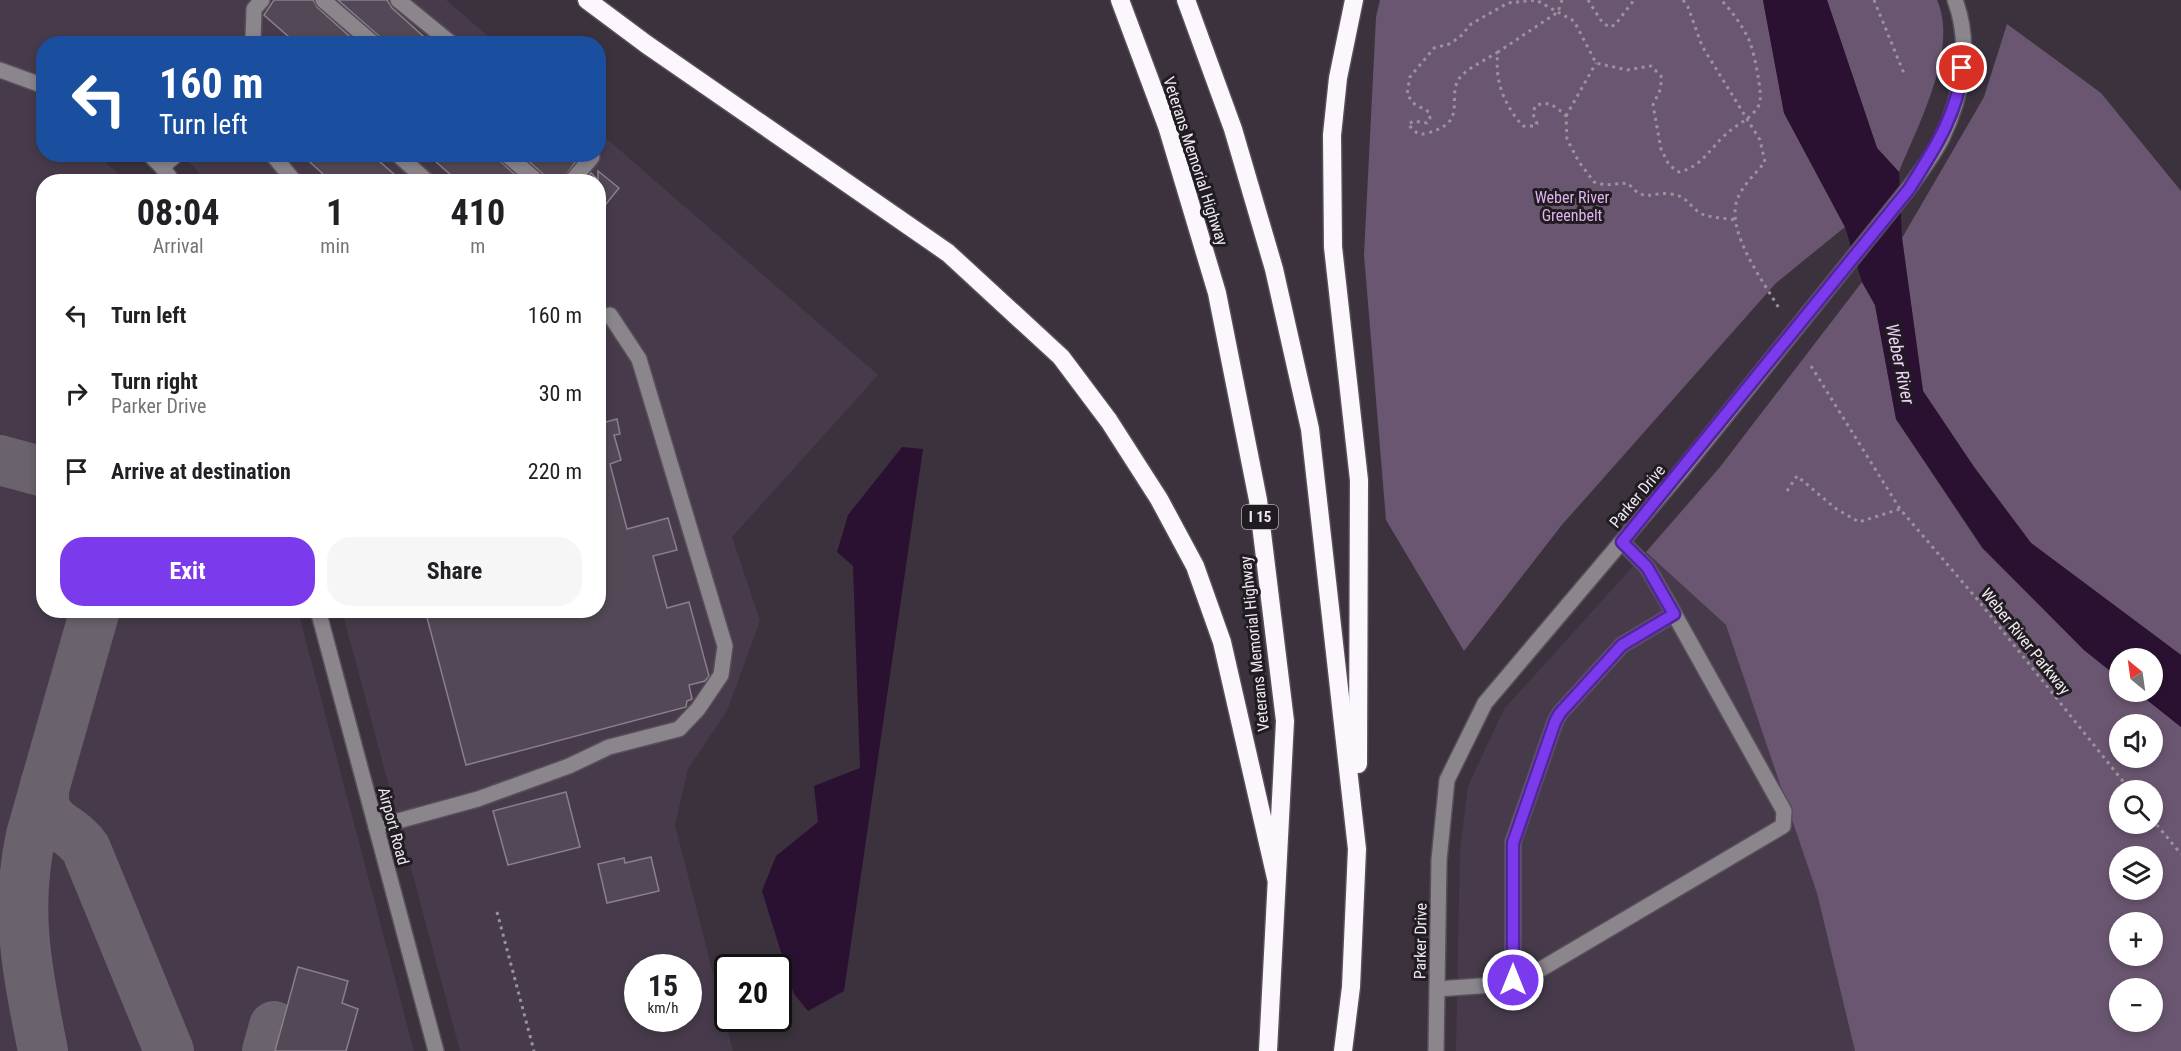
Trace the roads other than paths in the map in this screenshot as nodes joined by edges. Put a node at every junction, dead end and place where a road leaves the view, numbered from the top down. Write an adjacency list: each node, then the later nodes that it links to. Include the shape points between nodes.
1 (262, 0): 9 (street, via 254,9)
2 (323, 0): 10 (street)
3 (398, 0): 11 (street)
4 (587, 0): 32 (highway, via 948,253 1060,357 1109,421 1159,499 1195,566 1221,642)
5 (1120, 0): 32 (highway, Veterans Memorial Highway / I 15, via 1167,126 1217,294 1258,500 1285,721)
6 (1186, 0): 31 (highway, via 1233,129 1274,269 1310,429)
7 (1354, 0): 31 (highway, via 1338,78 1332,135 1333,247 1359,480)
8 (1955, 0): 27 (street, Parker Drive, via 1964,48 1960,87 1941,139 1909,189)
9 (255, 36)
10 (365, 36)
11 (442, 36)
12 (0, 70): 13 (street)
13 (36, 83)
14 (158, 162): 20 (street)
15 (167, 162): 20 (street)
16 (279, 162): 22 (street)
17 (406, 162): 23 (street)
18 (515, 162): 24 (street)
19 (588, 162): 25 (street)
20 (162, 166): 21 (street)
21 (168, 174)
22 (288, 174)
23 (419, 174)
24 (529, 174)
25 (578, 174)
26 (610, 315): 30 (street, via 639,359 725,646 721,675 679,729 609,747 478,799)
27 (1622, 542): 28 (street, via 1647,567); 34 (street, Parker Drive, via 1485,703 1447,780 1439,860)
28 (1674, 614): 33 (street, via 1617,649 1555,722 1513,843); 33 (street, via 1784,811 1783,826 1536,972)
29 (320, 618): 30 (street, Airport Road)
30 (376, 827): 35 (street, Airport Road)
31 (1357, 849): 37 (highway, via 1352,987)
32 (1276, 878): 36 (highway, Veterans Memorial Highway / I 15)
33 (1513, 980): 34 (street)
34 (1437, 989): 38 (street, Parker Drive)
35 (436, 1051)
36 (1268, 1051)
37 (1343, 1051)
38 (1436, 1051)

